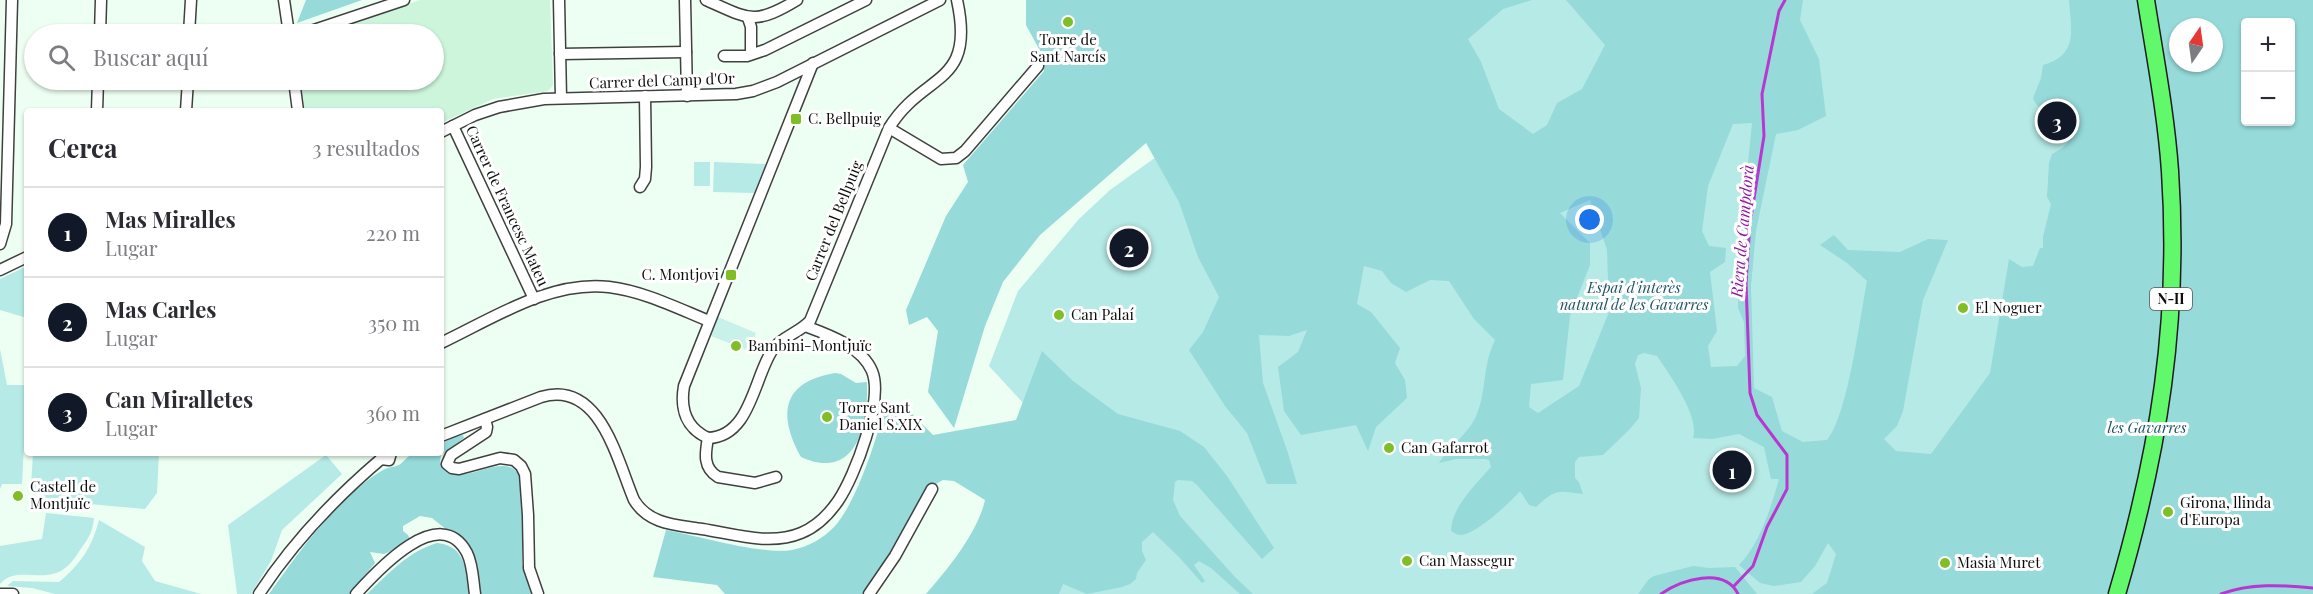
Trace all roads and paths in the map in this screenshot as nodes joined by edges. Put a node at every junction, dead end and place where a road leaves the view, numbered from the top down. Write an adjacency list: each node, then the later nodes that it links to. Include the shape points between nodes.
1 (12, 0): 38 (street, via 6,224)
2 (101, 0): 15 (street)
3 (191, 0): 16 (street)
4 (284, 0): 17 (street)
5 (404, 0): 18 (street)
6 (559, 0): 20 (street)
7 (685, 0): 19 (street)
8 (706, 0): 14 (street)
9 (797, 0): 14 (street, via 769,15)
10 (866, 0): 21 (street)
11 (940, 0): 23 (street, Carrer del Camp d'Or)
12 (957, 0): 35 (street, Carrer del Bellpuig, via 961,43 953,66 909,101)
13 (2146, 0): 58 (highway, N-II, via 2170,172 2172,284 2157,434)
14 (748, 18): 21 (street)
15 (100, 24)
16 (190, 24)
17 (288, 24)
18 (332, 24)
19 (686, 52): 20 (street); 29 (street)
20 (560, 54): 30 (street)
21 (751, 54): 22 (street)
22 (724, 56)
23 (813, 63): 29 (street, Carrer del Camp d'Or, via 753,91); 42 (street)
24 (1038, 66): 35 (street, via 956,158 941,159)
25 (98, 90): 31 (street)
26 (187, 90): 32 (street)
27 (295, 90): 33 (street)
28 (645, 96): 29 (street, Carrer del Camp d'Or); 30 (street, Carrer del Camp d'Or); 37 (street, via 646,167)
29 (687, 96)
30 (561, 98): 34 (street, Carrer del Camp d'Or, via 499,107)
31 (97, 108)
32 (186, 108)
33 (298, 108)
34 (453, 126): 36 (street, Carrer del Camp d'Or); 41 (street, Carrer de Francesc Mateu)
35 (889, 128): 43 (street, Carrer del Bellpuig)
36 (444, 130)
37 (640, 187)
38 (0, 244)
39 (24, 258): 40 (street)
40 (0, 270)
41 (534, 299): 42 (street, via 577,287 608,287 648,297); 44 (street)
42 (709, 321): 47 (street, via 684,386 682,402 687,420)
43 (805, 326): 45 (street, via 838,340 863,358 874,377 874,396 866,440 839,499 812,528 791,536 773,540 744,536 666,524 649,515 634,500 603,424 588,407 566,394 541,397); 47 (street, Carrer del Bellpuig, via 775,347 740,420 727,432)
44 (444, 342)
45 (485, 419): 46 (street); 56 (street, via 486,432 451,455 447,464 459,470 504,458 521,466 525,474 528,568)
46 (444, 435)
47 (708, 438): 49 (street, via 706,464 712,474 755,483)
48 (384, 456): 53 (street, via 316,520 286,554)
49 (776, 477)
50 (932, 489): 57 (street)
51 (0, 594): 52 (street)
52 (13, 594)
53 (259, 594)
54 (356, 594): 55 (street, via 394,554 435,535 449,537 464,549)
55 (475, 594)
56 (538, 594)
57 (869, 594)
58 (2117, 594)

